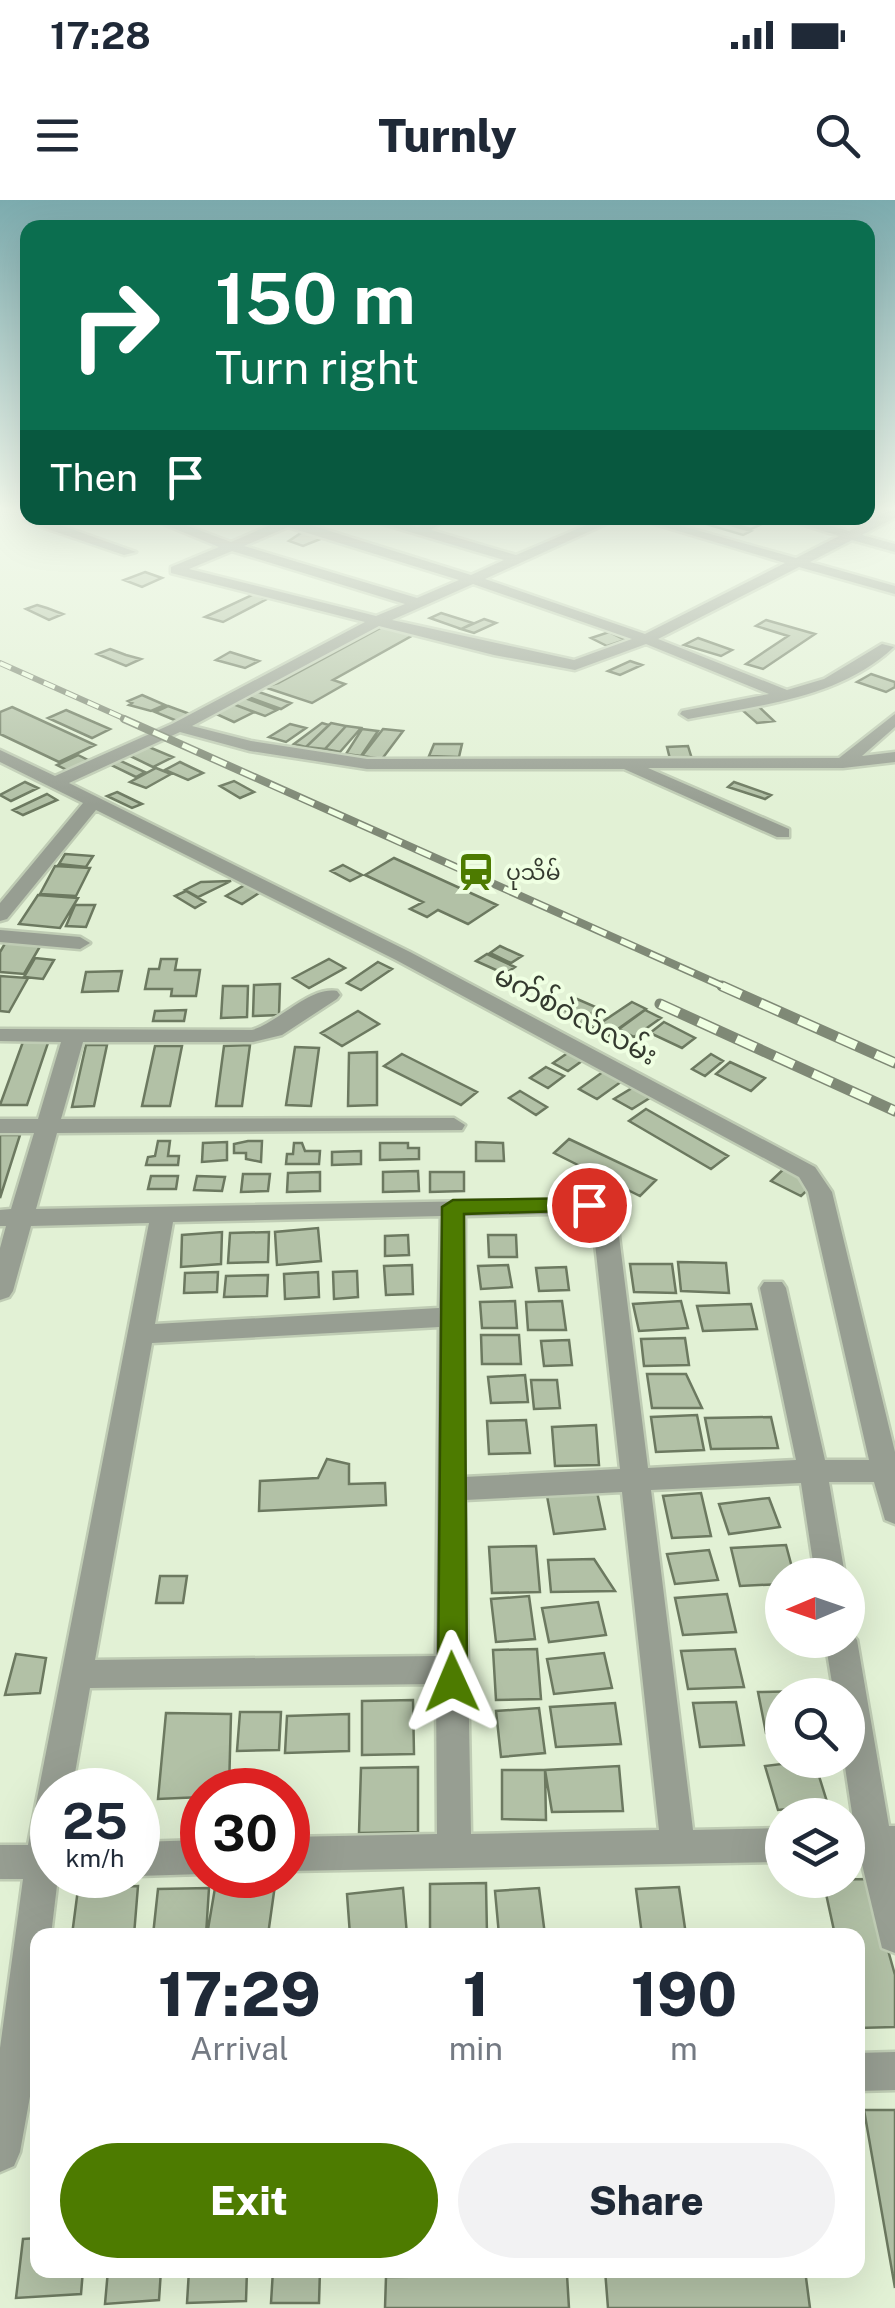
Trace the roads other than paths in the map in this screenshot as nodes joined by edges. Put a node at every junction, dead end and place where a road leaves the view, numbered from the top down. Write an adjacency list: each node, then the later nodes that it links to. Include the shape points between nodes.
1 (332, 608): 5 (street)
2 (410, 608): 5 (street)
3 (563, 608): 6 (street)
4 (709, 608): 6 (street)
5 (379, 620): 6 (street, via 575,665); 11 (street)
6 (648, 638): 8 (street)
7 (886, 646): 8 (street, via 830,682)
8 (787, 696): 9 (street)
9 (688, 714)
10 (895, 718): 15 (street)
11 (178, 728): 14 (street, via 367,764); 16 (street)
12 (0, 755): 16 (street, မက်စ်ဝဲလ်လမ်း)
13 (895, 757): 15 (street)
14 (621, 763): 15 (street); 18 (street)
15 (843, 763)
16 (56, 782): 17 (street, မက်စ်ဝဲလ်လမ်း)
17 (94, 801): 19 (street); 36 (street, မက်စ်ဝဲလ်လမ်း, via 807,1172 820,1192)
18 (783, 833)
19 (0, 916)
20 (0, 936): 21 (street)
21 (80, 943)
22 (330, 995): 24 (street, via 253,1036)
23 (0, 1035): 24 (street)
24 (74, 1035): 27 (street)
25 (454, 1124): 27 (street)
26 (0, 1126): 27 (street)
27 (46, 1126): 30 (street)
28 (453, 1207): 29 (street); 33 (street); 37 (street, via 589,1205 604,1212)
29 (162, 1217): 30 (street); 34 (street)
30 (10, 1218): 32 (street)
31 (773, 1288): 35 (street)
32 (0, 1291)
33 (452, 1317): 34 (street); 38 (street)
34 (142, 1334): 43 (street)
35 (813, 1471): 36 (street); 37 (street); 40 (street)
36 (886, 1471): 39 (street, မက်စ်ဝဲလ်လမ်း)
37 (638, 1480): 38 (street); 48 (street)
38 (450, 1490): 42 (street)
39 (895, 1512)
40 (827, 1558)
41 (843, 1658): 45 (street)
42 (452, 1670): 43 (street); 47 (street)
43 (76, 1674): 44 (street)
44 (59, 1768)
45 (872, 1843): 54 (street)
46 (765, 1846): 48 (street)
47 (454, 1848): 48 (street); 49 (street)
48 (678, 1849)
49 (310, 1853)
50 (0, 1862): 51 (street)
51 (30, 1862)
52 (42, 1898): 53 (street)
53 (38, 1928)
54 (895, 1935)
55 (30, 1993): 58 (street)
56 (895, 2071): 57 (street)
57 (865, 2072)
58 (18, 2085): 59 (street)
59 (0, 2152)

